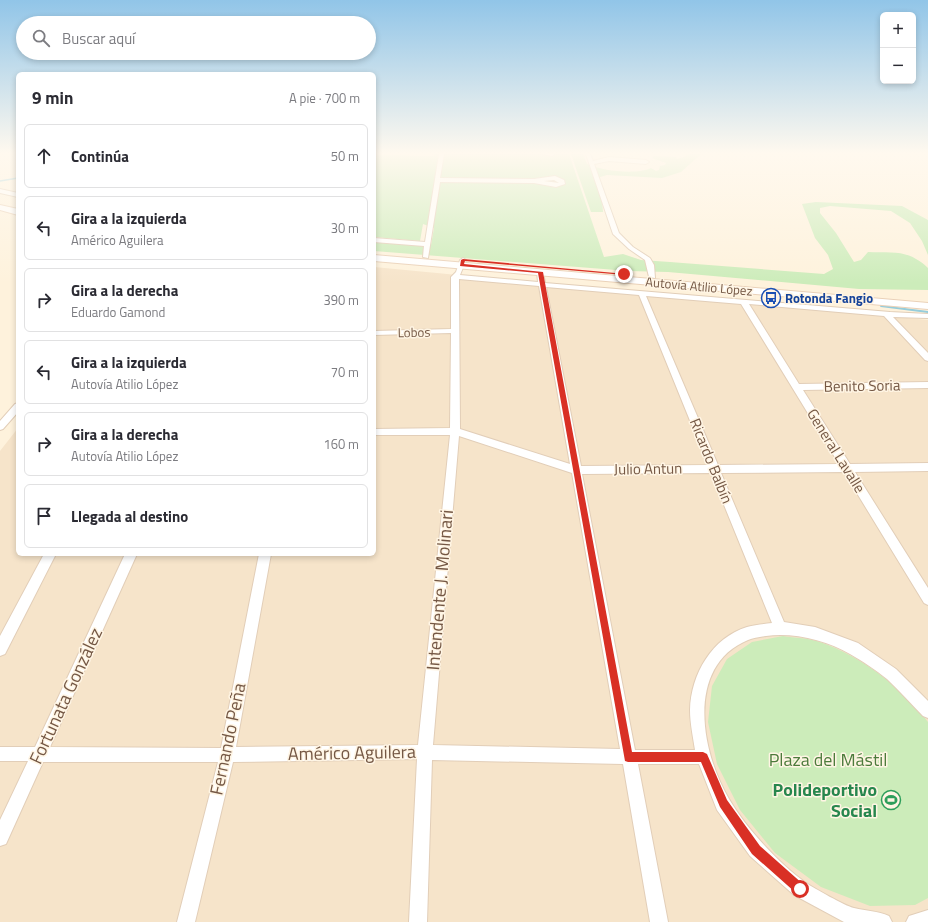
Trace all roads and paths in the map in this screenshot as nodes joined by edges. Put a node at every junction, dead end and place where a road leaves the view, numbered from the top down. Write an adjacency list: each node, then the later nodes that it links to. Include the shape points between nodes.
1 (435, 197): 8 (street)
2 (603, 197): 15 (street, via 616,234 648,259)
3 (0, 201): 4 (main road)
4 (16, 205)
5 (0, 207): 6 (main road)
6 (16, 211)
7 (376, 240): 8 (street)
8 (428, 244): 10 (street)
9 (376, 253): 10 (main road, Autovía Atilio López)
10 (426, 257): 12 (main road, Autovía Atilio López)
11 (376, 258): 12 (main road, Autovía Atilio López)
12 (462, 262): 13 (main road, Autovía Atilio López); 14 (street, Intendente J. Molinari); 15 (main road, Autovía Atilio López)
13 (540, 272): 16 (street); 20 (main road, Autovía Atilio López)
14 (455, 277): 16 (street); 23 (street, Intendente J. Molinari)
15 (653, 277): 18 (main road, Autovía Atilio López)
16 (542, 285): 17 (street); 35 (street)
17 (642, 294): 19 (street); 34 (street, Ricardo Balbín)
18 (928, 296)
19 (744, 302): 21 (street); 27 (street, General Lavalle)
20 (928, 306)
21 (887, 315): 22 (street); 25 (street)
22 (928, 316)
23 (454, 331): 24 (street, Lobos); 30 (street, Intendente J. Molinari)
24 (376, 333)
25 (928, 358)
26 (928, 385): 27 (street, Benito Soria)
27 (796, 387): 32 (street, General Lavalle)
28 (16, 408): 29 (street)
29 (0, 427)
30 (455, 431): 31 (street, Julio Antun); 35 (street, Julio Antun); 43 (street, Intendente J. Molinari)
31 (376, 432)
32 (846, 467): 33 (street, Julio Antun); 34 (street, Julio Antun); 39 (street, General Lavalle)
33 (928, 467)
34 (714, 468): 35 (street, Julio Antun); 40 (street, Ricardo Balbín)
35 (576, 470): 47 (street)
36 (49, 556): 41 (street)
37 (130, 556): 45 (street, Fortunata González)
38 (265, 556): 46 (street, Fernando Peña)
39 (927, 594)
40 (780, 628): 42 (street, via 815,633 853,648 891,674); 48 (street, via 748,633 732,641 719,652 707,668 699,690 697,711)
41 (0, 649)
42 (928, 710)
43 (425, 752): 46 (street, Américo Aguilera); 47 (street, Américo Aguilera); 52 (street, Intendente J. Molinari)
44 (0, 754): 45 (street, Américo Aguilera)
45 (39, 754): 46 (street, Américo Aguilera); 49 (street, Fortunata González)
46 (227, 755): 51 (street, Fernando Peña)
47 (628, 757): 48 (street, Américo Aguilera); 53 (street)
48 (703, 757): 54 (street, via 723,804 756,850 800,889 850,916)
49 (0, 838)
50 (928, 919): 55 (street)
51 (186, 922)
52 (418, 922)
53 (659, 922)
54 (883, 922)
55 (915, 922)

